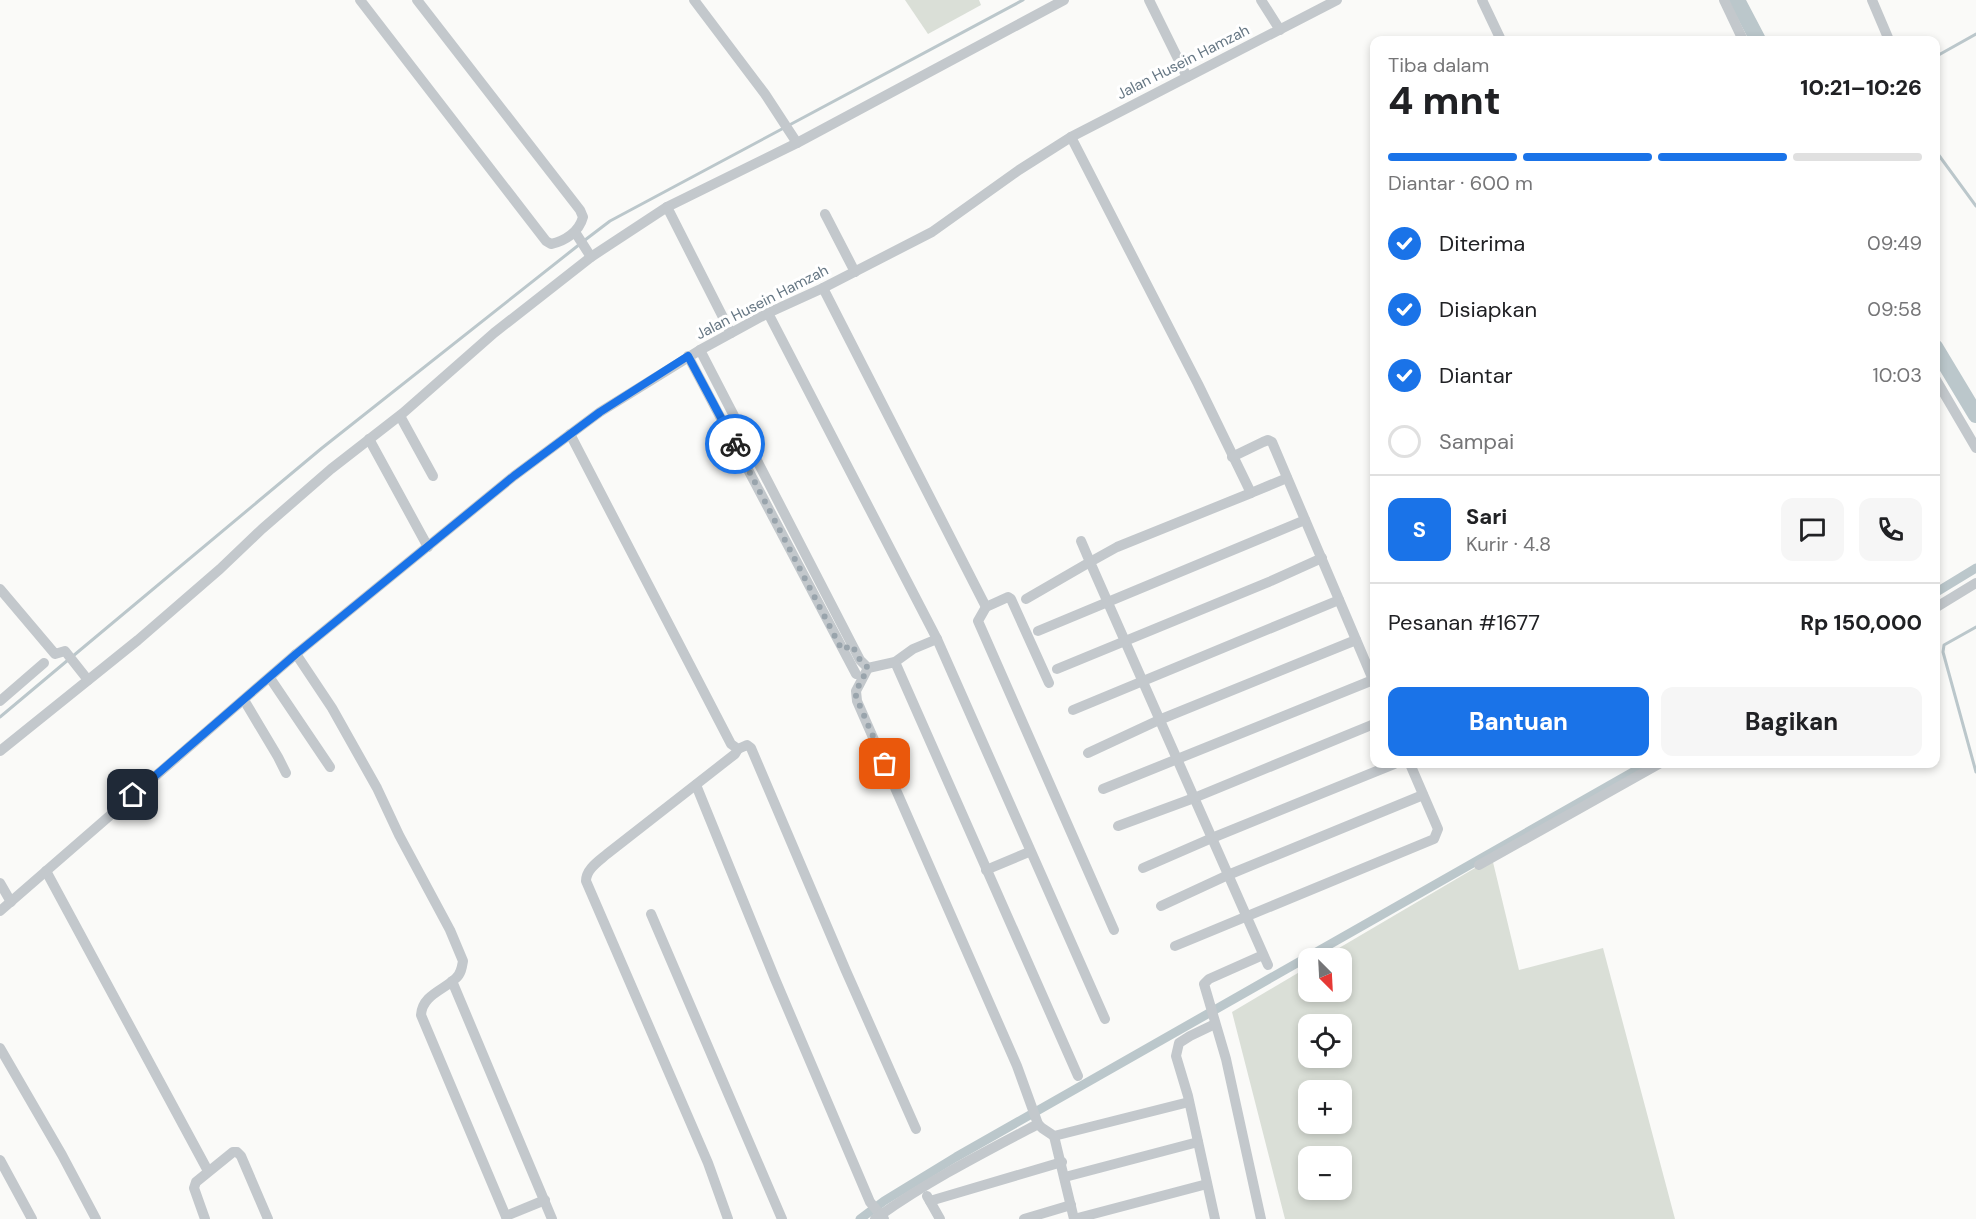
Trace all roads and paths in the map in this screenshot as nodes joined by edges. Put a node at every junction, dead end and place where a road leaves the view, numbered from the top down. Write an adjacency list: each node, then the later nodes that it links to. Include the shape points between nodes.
1 (360, 0): 20 (street, via 546,241 556,243)
2 (417, 0): 20 (street, via 580,210 583,218)
3 (694, 0): 17 (street)
4 (1064, 0): 17 (street)
5 (1149, 0): 15 (street)
6 (1261, 0): 11 (street)
7 (1337, 0): 11 (street, Jalan Husein Hamzah)
8 (1482, 0): 12 (street)
9 (1724, 0): 13 (street)
10 (1872, 0): 14 (street)
11 (1280, 30): 15 (street, Jalan Husein Hamzah)
12 (1499, 36)
13 (1741, 36)
14 (1887, 36)
15 (1187, 77): 16 (street, Jalan Husein Hamzah)
16 (1071, 137): 22 (street, Jalan Husein Hamzah, via 932,232); 35 (street)
17 (795, 141): 18 (street)
18 (667, 207): 21 (street); 25 (street)
19 (825, 214): 22 (street)
20 (576, 234): 21 (street)
21 (590, 255): 29 (street)
22 (855, 272): 23 (street, Jalan Husein Hamzah)
23 (823, 288): 24 (street, Jalan Husein Hamzah); 50 (street)
24 (768, 313): 25 (street, Jalan Husein Hamzah); 52 (street)
25 (731, 333): 26 (street, Jalan Husein Hamzah)
26 (700, 350): 27 (street, Jalan Husein Hamzah); 32 (street)
27 (688, 356): 30 (street, Jalan Husein Hamzah); 34 (street)
28 (1940, 387): 33 (street)
29 (400, 416): 31 (street); 36 (street)
30 (570, 434): 41 (street, Jalan Husein Hamzah); 73 (street, via 731,744)
31 (369, 439): 41 (street); 63 (street, via 138,640)
32 (749, 443): 34 (street); 55 (street)
33 (1976, 448)
34 (738, 449): 55 (street)
35 (1232, 457): 37 (street, via 1268,440); 38 (street)
36 (433, 476)
37 (1287, 478): 38 (street); 39 (street)
38 (1251, 493): 43 (street)
39 (1305, 519): 42 (street); 48 (street)
40 (1081, 541): 43 (street)
41 (428, 547): 56 (street, Jalan Husein Hamzah)
42 (1322, 558): 47 (street); 54 (street)
43 (1090, 562): 46 (street); 48 (street)
44 (1976, 583): 49 (street)
45 (0, 589): 63 (street, via 55,654 65,651)
46 (1026, 599)
47 (1339, 600): 53 (street); 65 (street)
48 (1106, 602): 51 (street); 54 (street)
49 (1940, 605)
50 (986, 607): 66 (street, via 1011,599); 100 (street, via 978,621)
51 (1038, 631)
52 (937, 639): 57 (street); 88 (street)
53 (1356, 640): 61 (street); 71 (street)
54 (1124, 641): 60 (street); 65 (street)
55 (847, 648): 59 (street); 62 (street)
56 (296, 654): 64 (street, Jalan Husein Hamzah); 102 (street, via 377,788 450,930 463,961 460,973)
57 (895, 662): 59 (street); 91 (street)
58 (44, 663): 69 (street)
59 (868, 668): 108 (street, via 856,691 857,701 1017,1066)
60 (1057, 669)
61 (1370, 672)
62 (856, 675)
63 (85, 677): 74 (street)
64 (270, 678): 68 (street, Jalan Husein Hamzah); 77 (street)
65 (1142, 681): 70 (street); 71 (street)
66 (1049, 683)
67 (1370, 683): 76 (street)
68 (244, 700): 81 (street); 92 (street, Jalan Husein Hamzah)
69 (0, 701)
70 (1072, 710)
71 (1159, 720): 75 (street); 76 (street)
72 (1370, 726): 85 (street)
73 (738, 748): 82 (street); 109 (street, via 752,748)
74 (0, 751)
75 (1088, 753)
76 (1177, 759): 83 (street); 85 (street)
77 (330, 767)
78 (1384, 768): 87 (street)
79 (1412, 768): 84 (street)
80 (1652, 768): 89 (street)
81 (286, 773)
82 (696, 785): 122 (street, via 775,979 870,1202); 128 (street, via 607,854 589,871 586,881)
83 (1103, 789)
84 (1423, 795): 93 (street); 99 (street, via 1438,829 1434,839)
85 (1194, 798): 86 (street); 87 (street)
86 (1118, 826)
87 (1212, 838): 90 (street); 93 (street)
88 (1029, 852): 91 (street); 103 (street)
89 (1479, 864)
90 (1143, 868)
91 (986, 870): 106 (street)
92 (46, 871): 95 (street, Jalan Husein Hamzah); 114 (street)
93 (1228, 875): 96 (street); 99 (street)
94 (0, 883): 95 (street)
95 (10, 902): 97 (street, Jalan Husein Hamzah)
96 (1161, 906)
97 (0, 911)
98 (651, 914): 129 (street)
99 (1246, 916): 101 (street); 104 (street, via 1265,960 1204,984)
100 (1114, 930)
101 (1175, 946)
102 (452, 981): 118 (street); 121 (street, via 423,1004 421,1015)
103 (1104, 1019)
104 (1214, 1021): 107 (street, via 1179,1043 1176,1056); 134 (street)
105 (0, 1048): 124 (street)
106 (1078, 1076)
107 (1189, 1102): 110 (street); 111 (street)
108 (1038, 1123): 110 (street); 117 (street)
109 (916, 1129)
110 (1054, 1136): 113 (street)
111 (1198, 1142): 115 (street); 116 (street)
112 (0, 1160): 123 (street)
113 (1062, 1162): 115 (street); 119 (street)
114 (208, 1171): 125 (street, via 194,1188); 126 (street, via 237,1152)
115 (1065, 1177): 120 (street)
116 (1207, 1184): 132 (street); 133 (street)
117 (922, 1189): 119 (street); 122 (street)
118 (545, 1200): 121 (street); 127 (street)
119 (930, 1201): 130 (street)
120 (1071, 1205): 131 (street); 132 (street)
121 (506, 1217)
122 (880, 1217)
123 (33, 1219)
124 (96, 1219)
125 (206, 1219)
126 (268, 1219)
127 (552, 1219)
128 (728, 1219)
129 (782, 1219)
130 (940, 1219)
131 (1024, 1219)
132 (1074, 1219)
133 (1215, 1219)
134 (1262, 1219)

